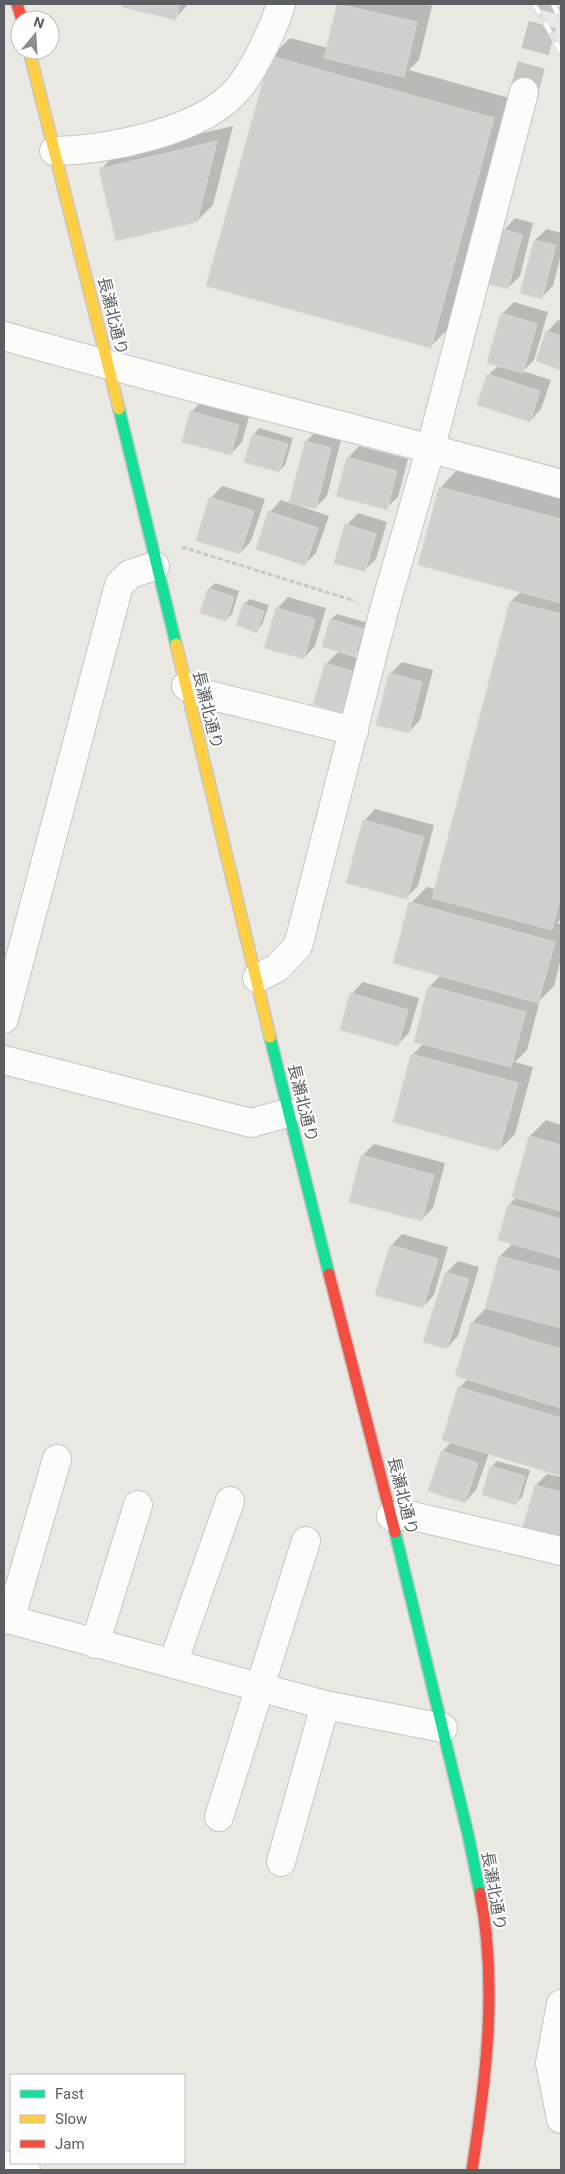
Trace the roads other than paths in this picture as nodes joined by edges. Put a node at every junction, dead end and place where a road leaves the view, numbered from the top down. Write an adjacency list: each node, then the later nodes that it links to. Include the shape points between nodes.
1 (281, 4): 4 (street, via 276,22 238,89 218,107 195,121 120,145)
2 (31, 60): 4 (street, 長瀬北通り)
3 (524, 92): 7 (street)
4 (54, 151): 6 (street, 長瀬北通り)
5 (4, 336): 6 (street)
6 (109, 367): 7 (street); 9 (street, 長瀬北通り)
7 (431, 447): 8 (street); 11 (street, via 384,610)
8 (561, 484)
9 (155, 566): 10 (street, 長瀬北通り); 13 (street, via 130,574 119,585)
10 (186, 686): 11 (street, via 205,694); 12 (street, 長瀬北通り)
11 (354, 731): 12 (street, via 298,946 277,968)
12 (257, 978): 15 (street, 長瀬北通り)
13 (4, 1020)
14 (4, 1060): 15 (street, via 251,1123)
15 (288, 1113): 19 (street, 長瀬北通り)
16 (58, 1459): 22 (street)
17 (230, 1501): 24 (street)
18 (138, 1505): 23 (street)
19 (391, 1516): 21 (street, via 413,1516); 27 (street, 長瀬北通り)
20 (306, 1542): 25 (street)
21 (561, 1551)
22 (7, 1619): 23 (street)
23 (95, 1644): 24 (street)
24 (173, 1663): 25 (street)
25 (258, 1686): 26 (street); 28 (street)
26 (325, 1705): 27 (street); 29 (street)
27 (443, 1728): 34 (street, 長瀬北通り, via 486,1925 488,2049)
28 (219, 1817)
29 (281, 1862)
30 (561, 2004): 31 (street, via 550,2063)
31 (561, 2119)
32 (4, 2165): 33 (street)
33 (26, 2170)
34 (472, 2170)

